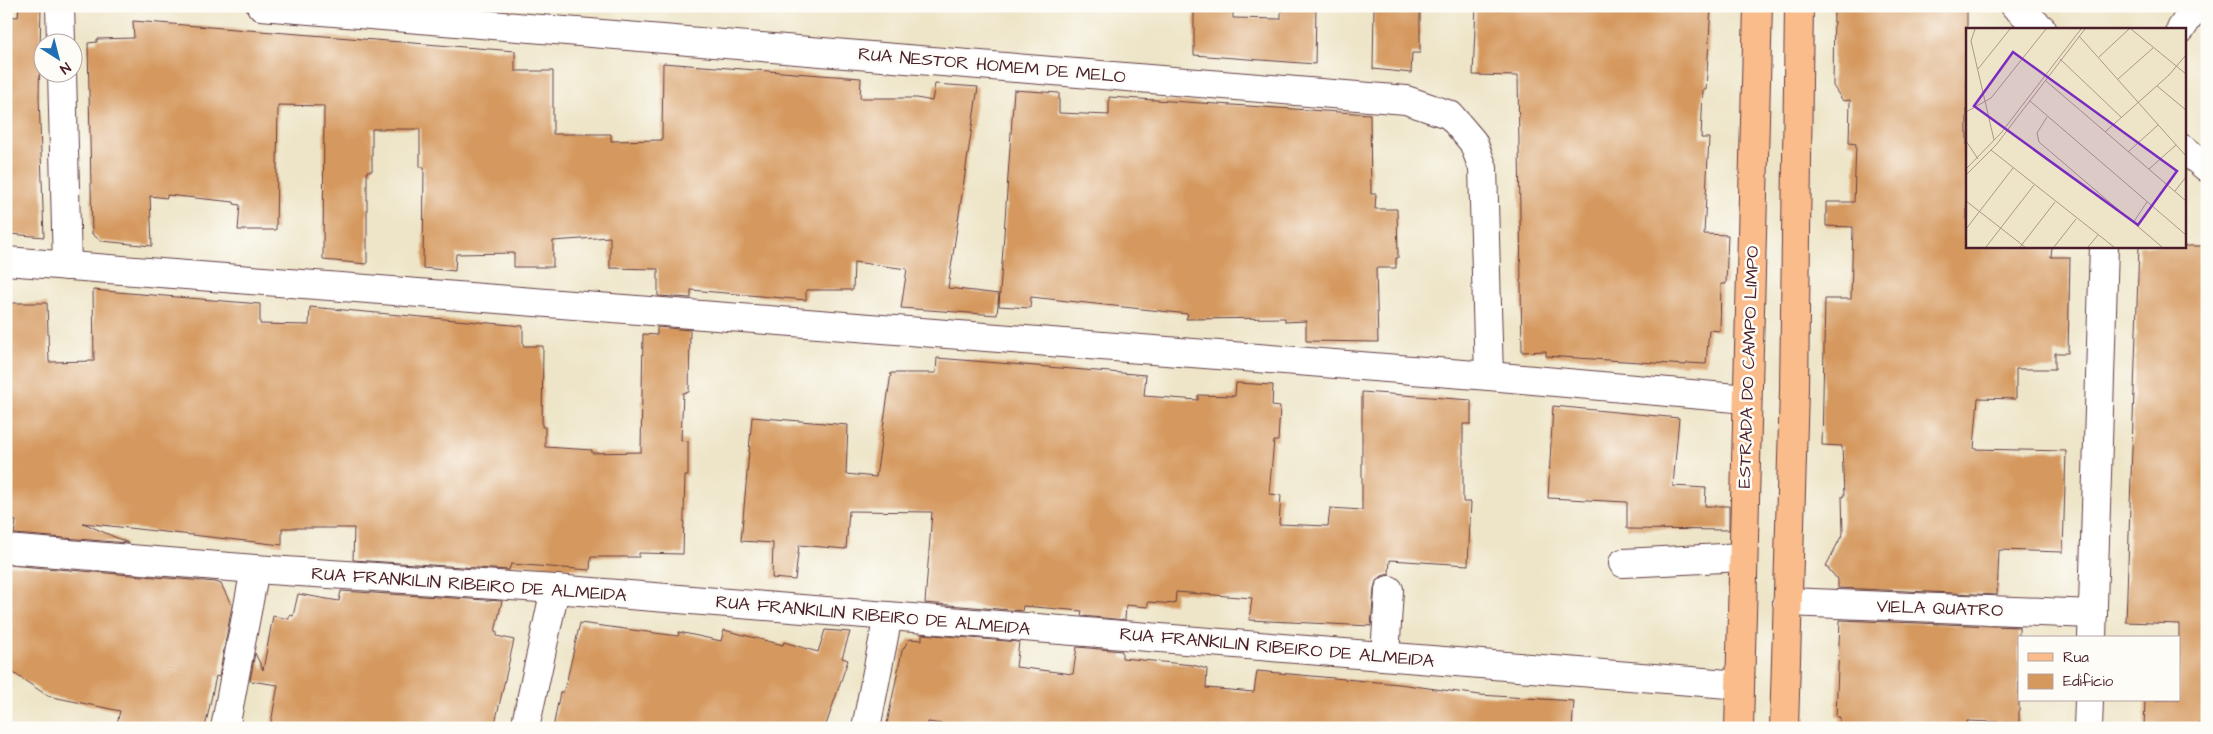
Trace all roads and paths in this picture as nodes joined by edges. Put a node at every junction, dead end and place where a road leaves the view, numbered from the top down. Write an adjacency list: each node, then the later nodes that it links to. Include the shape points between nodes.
1 (60, 6): 9 (street)
2 (261, 6): 16 (street, RUA NESTOR HOMEM DE MELO, via 1406,100 1450,115 1473,142 1483,168)
3 (1758, 6): 17 (main road, ESTRADA DO CAMPO LIMPO)
4 (1799, 6): 24 (main road, via 1794,390)
5 (2015, 6): 7 (street)
6 (2196, 6): 8 (street)
7 (2041, 28)
8 (2182, 28)
9 (61, 32)
10 (62, 82): 15 (street)
11 (2186, 151): 12 (street)
12 (2207, 168)
13 (2104, 248): 26 (street)
14 (6, 261): 15 (street)
15 (67, 266): 16 (street)
16 (1489, 376): 17 (street)
17 (1747, 400): 19 (main road, ESTRADA DO CAMPO LIMPO)
18 (6, 549): 21 (street, RUA FRANKILIN RIBEIRO DE ALMEIDA)
19 (1743, 557): 20 (street); 28 (main road, ESTRADA DO CAMPO LIMPO)
20 (1623, 563)
21 (255, 569): 22 (street, RUA FRANKILIN RIBEIRO DE ALMEIDA); 30 (street)
22 (556, 589): 25 (street, RUA FRANKILIN RIBEIRO DE ALMEIDA); 31 (street)
23 (1389, 590): 27 (street)
24 (1787, 602): 26 (street, VIELA QUATRO); 34 (main road)
25 (888, 616): 27 (street, RUA FRANKILIN RIBEIRO DE ALMEIDA); 32 (street)
26 (2092, 626)
27 (1385, 656): 28 (street, RUA FRANKILIN RIBEIRO DE ALMEIDA)
28 (1740, 685): 33 (main road, ESTRADA DO CAMPO LIMPO)
29 (2089, 702): 35 (street)
30 (225, 728)
31 (525, 728)
32 (866, 728)
33 (1739, 728)
34 (1784, 728)
35 (2088, 728)

